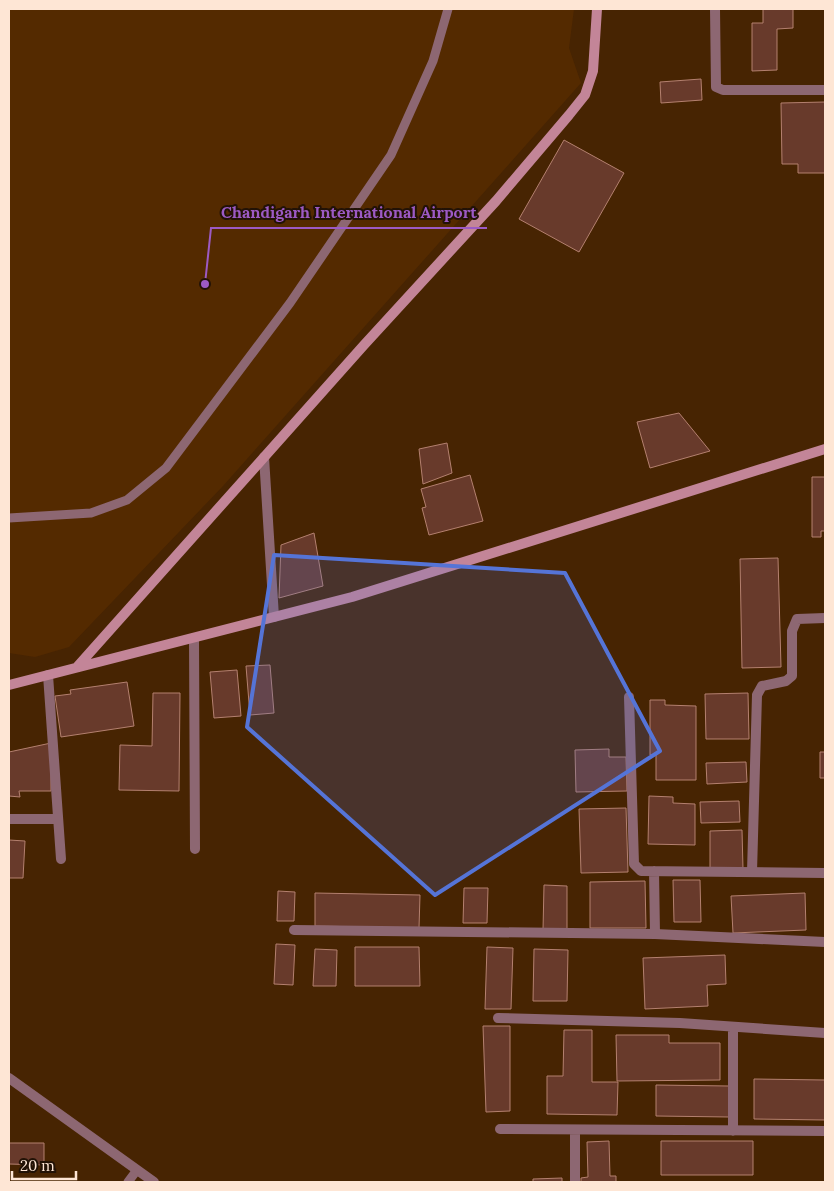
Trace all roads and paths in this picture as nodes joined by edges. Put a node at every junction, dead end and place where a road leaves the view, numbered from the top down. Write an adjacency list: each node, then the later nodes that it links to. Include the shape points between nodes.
1 (448, 9): 7 (lane, via 433,61 391,155 290,303 166,468 127,500 91,513)
2 (597, 9): 6 (street, via 593,71 585,95 496,201)
3 (715, 9): 4 (street, via 716,86 723,90)
4 (825, 90)
5 (825, 449): 8 (street, via 352,597)
6 (264, 457): 8 (street); 11 (street)
7 (9, 518)
8 (274, 617): 10 (street)
9 (825, 618): 20 (street, via 797,619 792,631 792,676 762,686 757,695)
10 (194, 638): 11 (street); 17 (street)
11 (77, 667): 12 (street)
12 (48, 675): 13 (street); 16 (street)
13 (9, 685)
14 (629, 697): 19 (street, via 634,864 641,871)
15 (9, 819): 16 (street)
16 (58, 819): 18 (street)
17 (195, 849)
18 (61, 859)
19 (654, 871): 20 (street); 23 (street)
20 (752, 872): 21 (street)
21 (825, 873)
22 (294, 930): 23 (street)
23 (655, 934): 24 (street)
24 (825, 942)
25 (498, 1018): 26 (street)
26 (734, 1027): 27 (street); 31 (street)
27 (825, 1033)
28 (9, 1078): 33 (street)
29 (500, 1129): 30 (street)
30 (575, 1130): 31 (street); 36 (street)
31 (734, 1131): 32 (street)
32 (825, 1131)
33 (137, 1170): 34 (lane); 35 (street)
34 (128, 1182)
35 (154, 1182)
36 (575, 1182)

